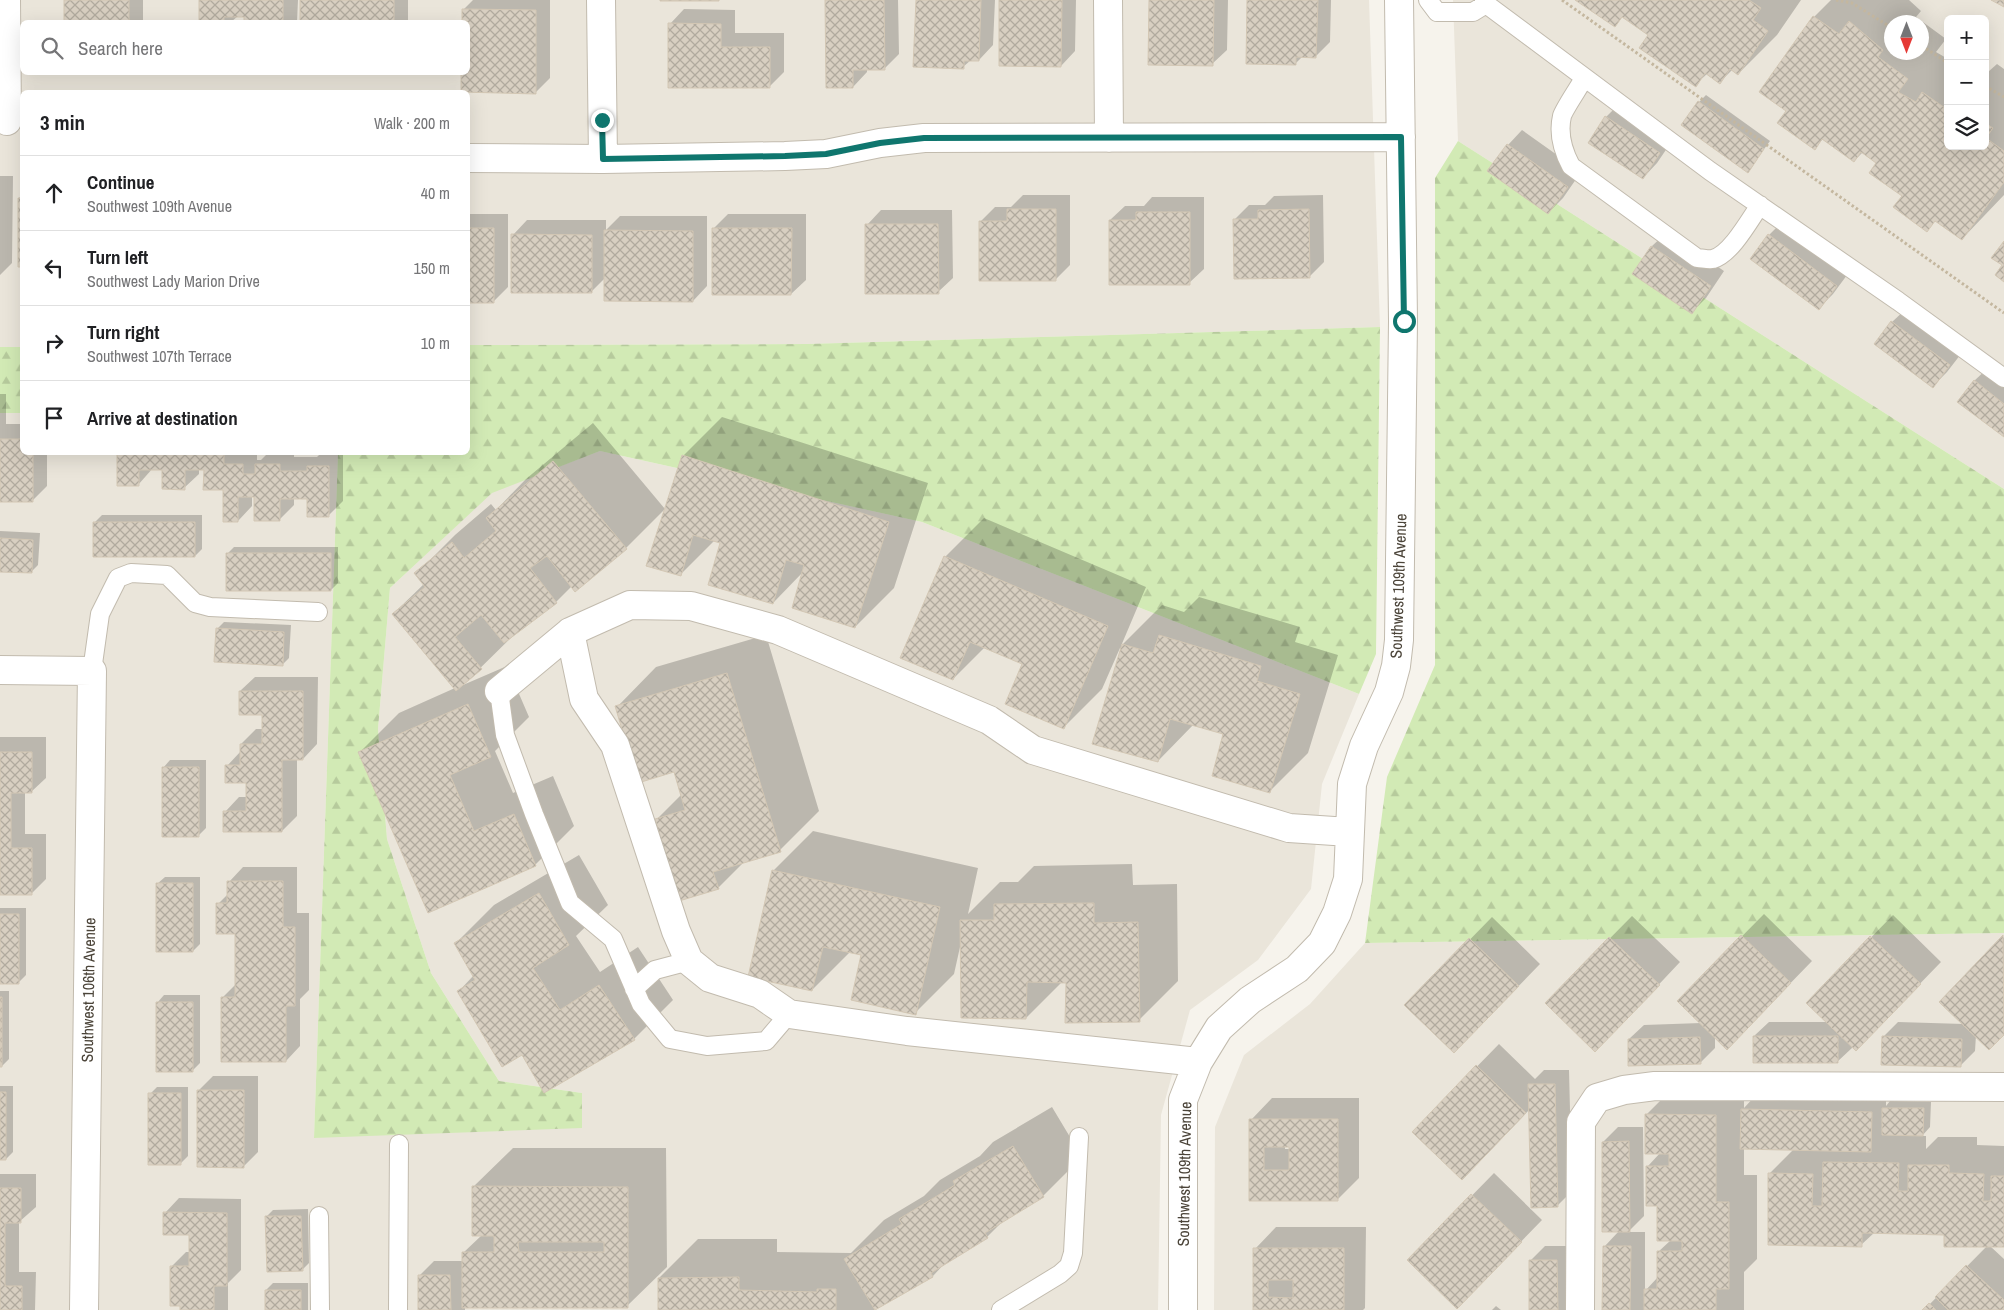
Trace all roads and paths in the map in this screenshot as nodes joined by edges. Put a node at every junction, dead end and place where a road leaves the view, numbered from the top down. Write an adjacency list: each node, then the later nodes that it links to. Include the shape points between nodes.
1 (6, 0): 15 (street)
2 (601, 0): 19 (street)
3 (1108, 0): 17 (street)
4 (1399, 0): 16 (street, Southwest 109th Avenue)
5 (1428, 0): 8 (lane, via 1437,12 1473,12)
6 (1562, 0): 21 (path)
7 (1836, 0): 9 (path, via 1852,3)
8 (1485, 2): 12 (lane)
9 (1884, 23)
10 (1929, 51): 11 (path)
11 (1944, 60)
12 (1584, 78): 20 (lane); 20 (lane, via 1562,114 1560,135 1564,154 1571,166 1697,258 1711,260 1721,256)
13 (1989, 88): 14 (path)
14 (2004, 97)
15 (10, 121)
16 (1401, 137): 17 (street); 28 (street, Southwest 109th Avenue, via 1404,321 1399,640 1388,692 1364,746 1352,784)
17 (1109, 138): 19 (street, via 924,138 826,154)
18 (470, 158): 19 (street)
19 (603, 159)
20 (1760, 205): 22 (lane)
21 (2004, 313)
22 (2004, 378)
23 (318, 612): 26 (lane, via 210,607 195,603 167,575 131,574 118,578 100,614)
24 (570, 632): 27 (street); 28 (street, via 630,604 691,606 778,630 989,720 1033,750 1289,828); 29 (street, via 584,699 615,745 676,931)
25 (0, 670): 26 (street)
26 (92, 671): 37 (street, Southwest 106th Avenue)
27 (499, 691): 30 (lane, via 505,736 570,903 613,939)
28 (1349, 832): 32 (street, Southwest 109th Avenue, via 1348,879 1337,913 1322,943 1297,969 1250,1000 1219,1028)
29 (689, 961): 30 (lane, via 655,970); 31 (street, via 710,978 760,994)
30 (634, 989): 31 (lane, via 641,1004 670,1039 707,1046 766,1041)
31 (788, 1014): 32 (street, via 907,1031)
32 (1198, 1062): 41 (street, Southwest 109th Avenue, via 1183,1100)
33 (2004, 1087): 42 (street, via 1655,1086 1597,1098 1581,1122)
34 (1079, 1137): 40 (lane, via 1073,1253 1069,1266)
35 (399, 1144): 39 (lane)
36 (319, 1216): 38 (lane)
37 (84, 1310)
38 (320, 1310)
39 (398, 1310)
40 (1000, 1310)
41 (1183, 1310)
42 (1580, 1310)

